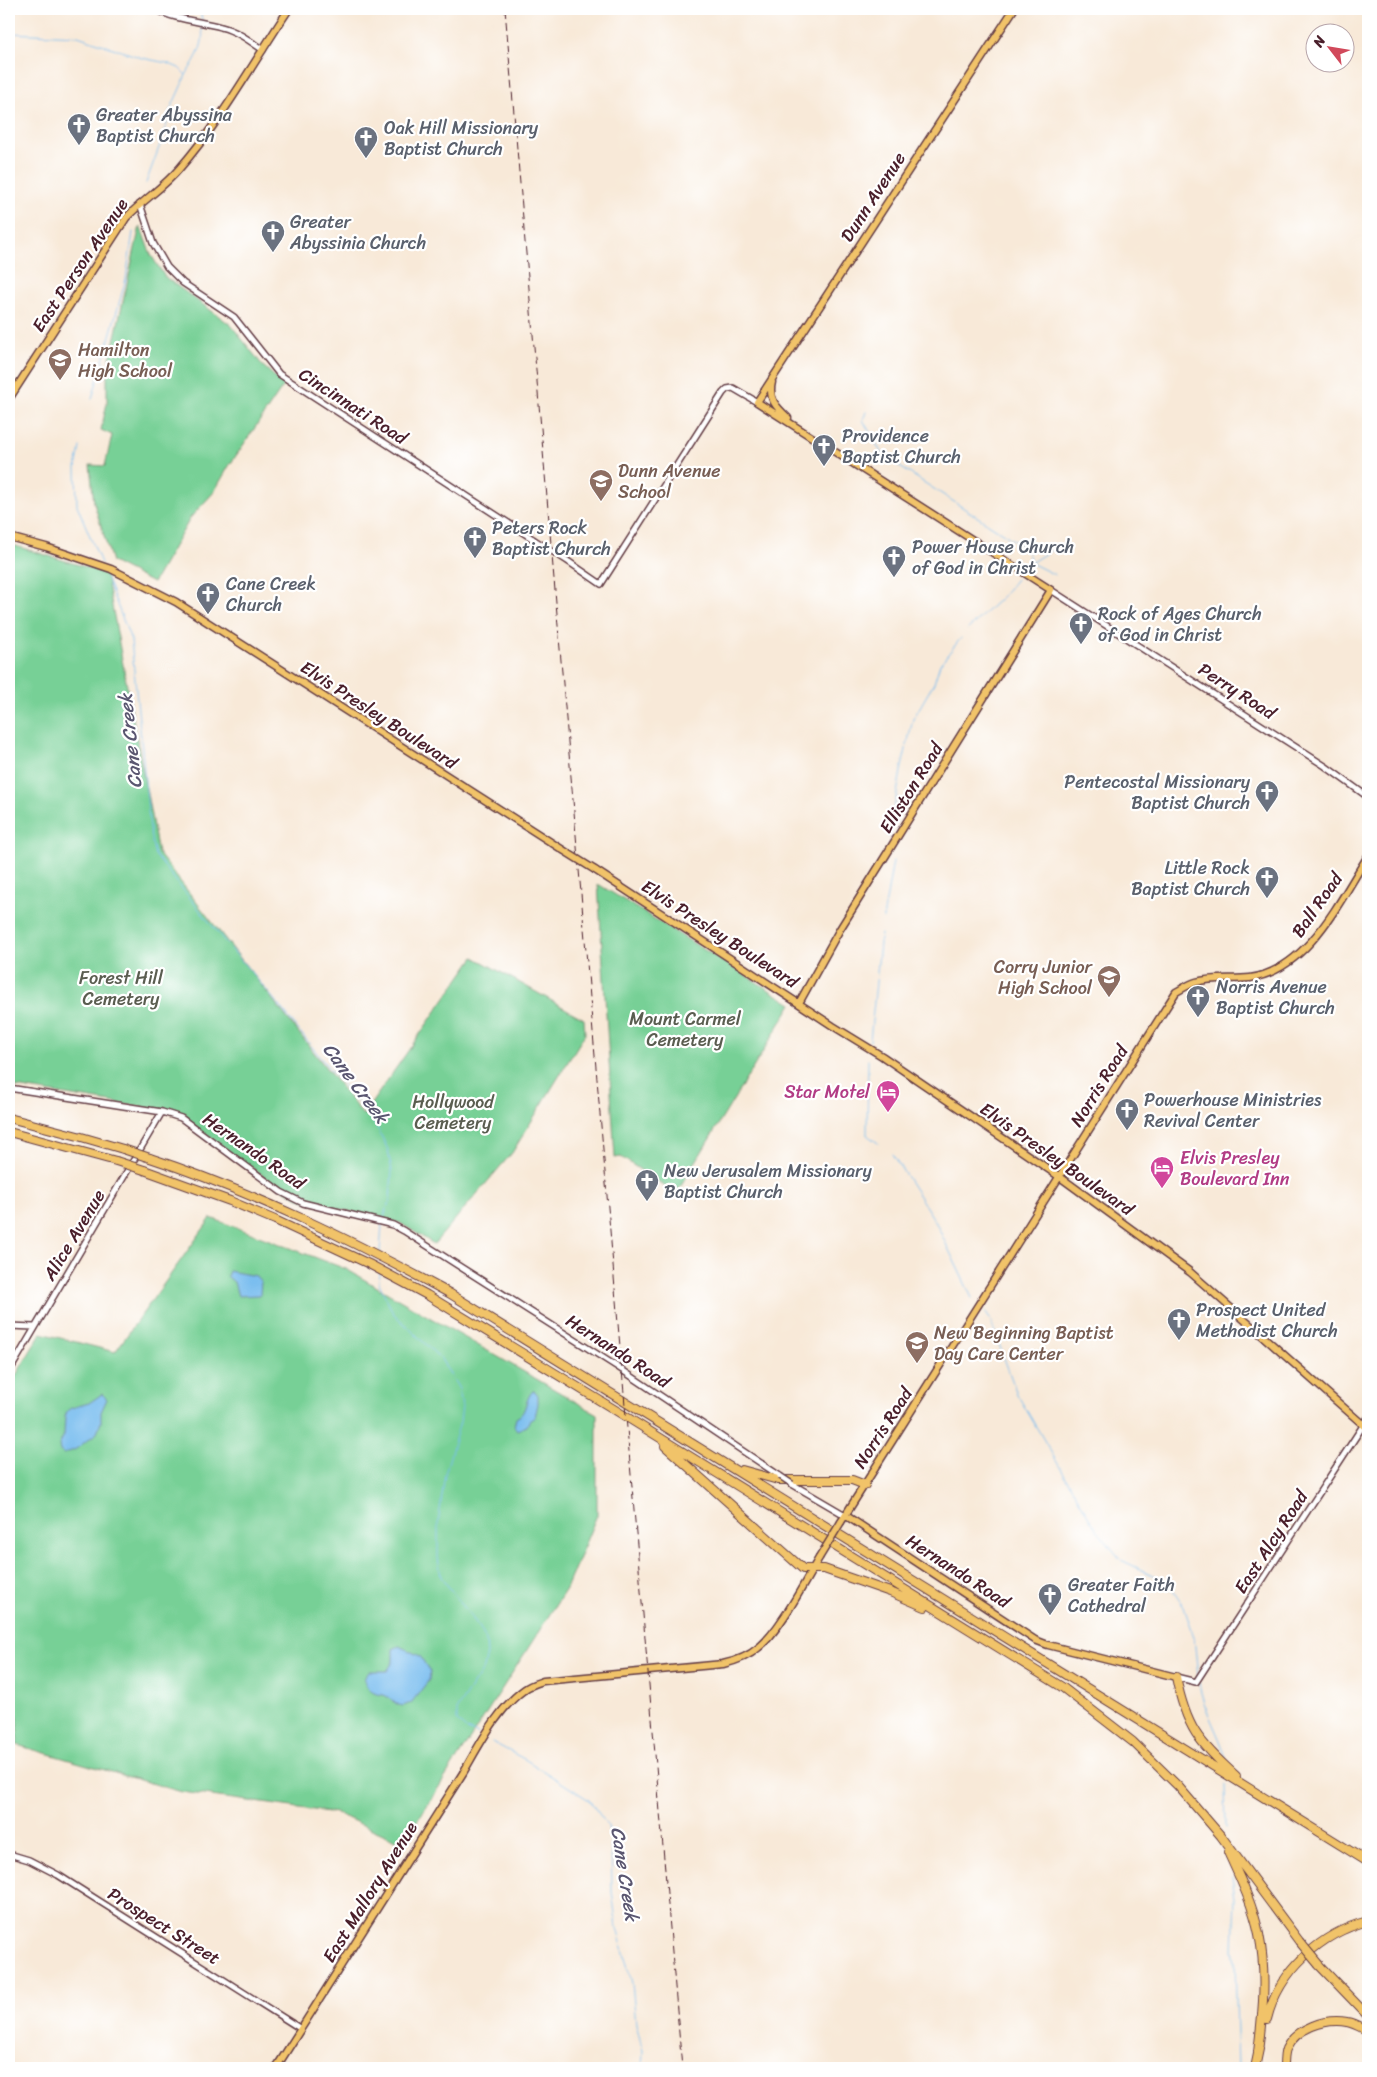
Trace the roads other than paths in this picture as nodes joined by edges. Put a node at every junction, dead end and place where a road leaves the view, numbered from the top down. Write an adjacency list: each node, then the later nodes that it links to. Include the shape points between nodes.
1 (156, 9): 4 (street, via 241,35)
2 (289, 9): 4 (main road, East Person Avenue)
3 (1014, 9): 6 (main road, Dunn Avenue)
4 (263, 50): 5 (main road, East Person Avenue, via 207,135 178,171)
5 (140, 204): 7 (main road, East Person Avenue, via 126,218); 11 (street, Cincinnati Road, bridge, via 153,243 167,267 183,283 234,317 278,374)
6 (773, 378): 8 (main road, Dunn Avenue); 9 (main road, via 771,391 776,408)
7 (9, 399)
8 (757, 402): 9 (main road, Perry Road); 11 (street, Perry Road, via 733,388 723,393)
9 (798, 427): 12 (main road, Perry Road)
10 (9, 537): 16 (main road, Elvis Presley Boulevard, bridge, via 111,569 176,602)
11 (601, 584)
12 (1051, 590): 13 (street, Perry Road); 16 (main road, Elliston Road, via 840,929)
13 (1368, 797)
14 (1368, 856): 15 (main road, Ball Road, via 1315,937 1294,959 1273,972 1251,978)
15 (1198, 982): 21 (main road, Norris Road, via 1176,992)
16 (799, 1003): 21 (main road, Elvis Presley Boulevard)
17 (9, 1088): 18 (street, Hernando Road)
18 (162, 1112): 23 (street, Alice Avenue); 30 (street, Hernando Road, bridge, via 181,1118 281,1192 303,1203 393,1225 619,1368 792,1484)
19 (9, 1118): 28 (highway, bridge, via 150,1158 245,1193 323,1228 449,1294)
20 (9, 1132): 27 (highway, bridge, via 144,1170 250,1209 369,1264 469,1320)
21 (1060, 1177): 26 (main road, Elvis Presley Boulevard, via 1190,1272); 29 (main road, Norris Road)
22 (9, 1326): 23 (street)
23 (34, 1328): 24 (street, Alice Avenue)
24 (9, 1372)
25 (1368, 1418): 26 (street, East Alcy Road)
26 (1366, 1427): 34 (street, East Alcy Road)
27 (648, 1432): 31 (highway, via 802,1568); 32 (highway)
28 (724, 1462): 29 (highway, via 778,1480 852,1480); 36 (highway)
29 (865, 1485): 30 (main road, Norris Road)
30 (846, 1515): 31 (main road, Norris Road, bridge); 33 (main road, Hernando Road, via 1035,1640)
31 (812, 1570): 32 (highway, via 824,1569); 35 (main road, Norris Road, via 771,1636 740,1660 543,1681 526,1688)
32 (945, 1615): 37 (highway, via 1062,1687 1119,1730 1178,1786)
33 (1176, 1677): 34 (street, Hernando Road); 36 (highway, via 1184,1712 1192,1728 1209,1750)
34 (1196, 1682)
35 (488, 1730): 42 (main road, East Mallory Avenue)
36 (1249, 1787): 39 (highway)
37 (1221, 1836): 41 (highway, bridge, via 1299,1941); 44 (highway, via 1246,1890 1259,1933 1264,2009)
38 (9, 1854): 42 (street, Prospect Street, via 58,1875)
39 (1368, 1862)
40 (1368, 1921): 44 (highway, via 1340,1931 1297,1962 1282,1982 1269,2010)
41 (1368, 2016)
42 (301, 2029): 45 (main road, East Mallory Avenue)
43 (1368, 2031): 47 (highway, via 1347,2022 1329,2021 1311,2026 1297,2035 1286,2049)
44 (1258, 2052): 46 (highway)
45 (276, 2068)
46 (1255, 2068)
47 (1284, 2068)

